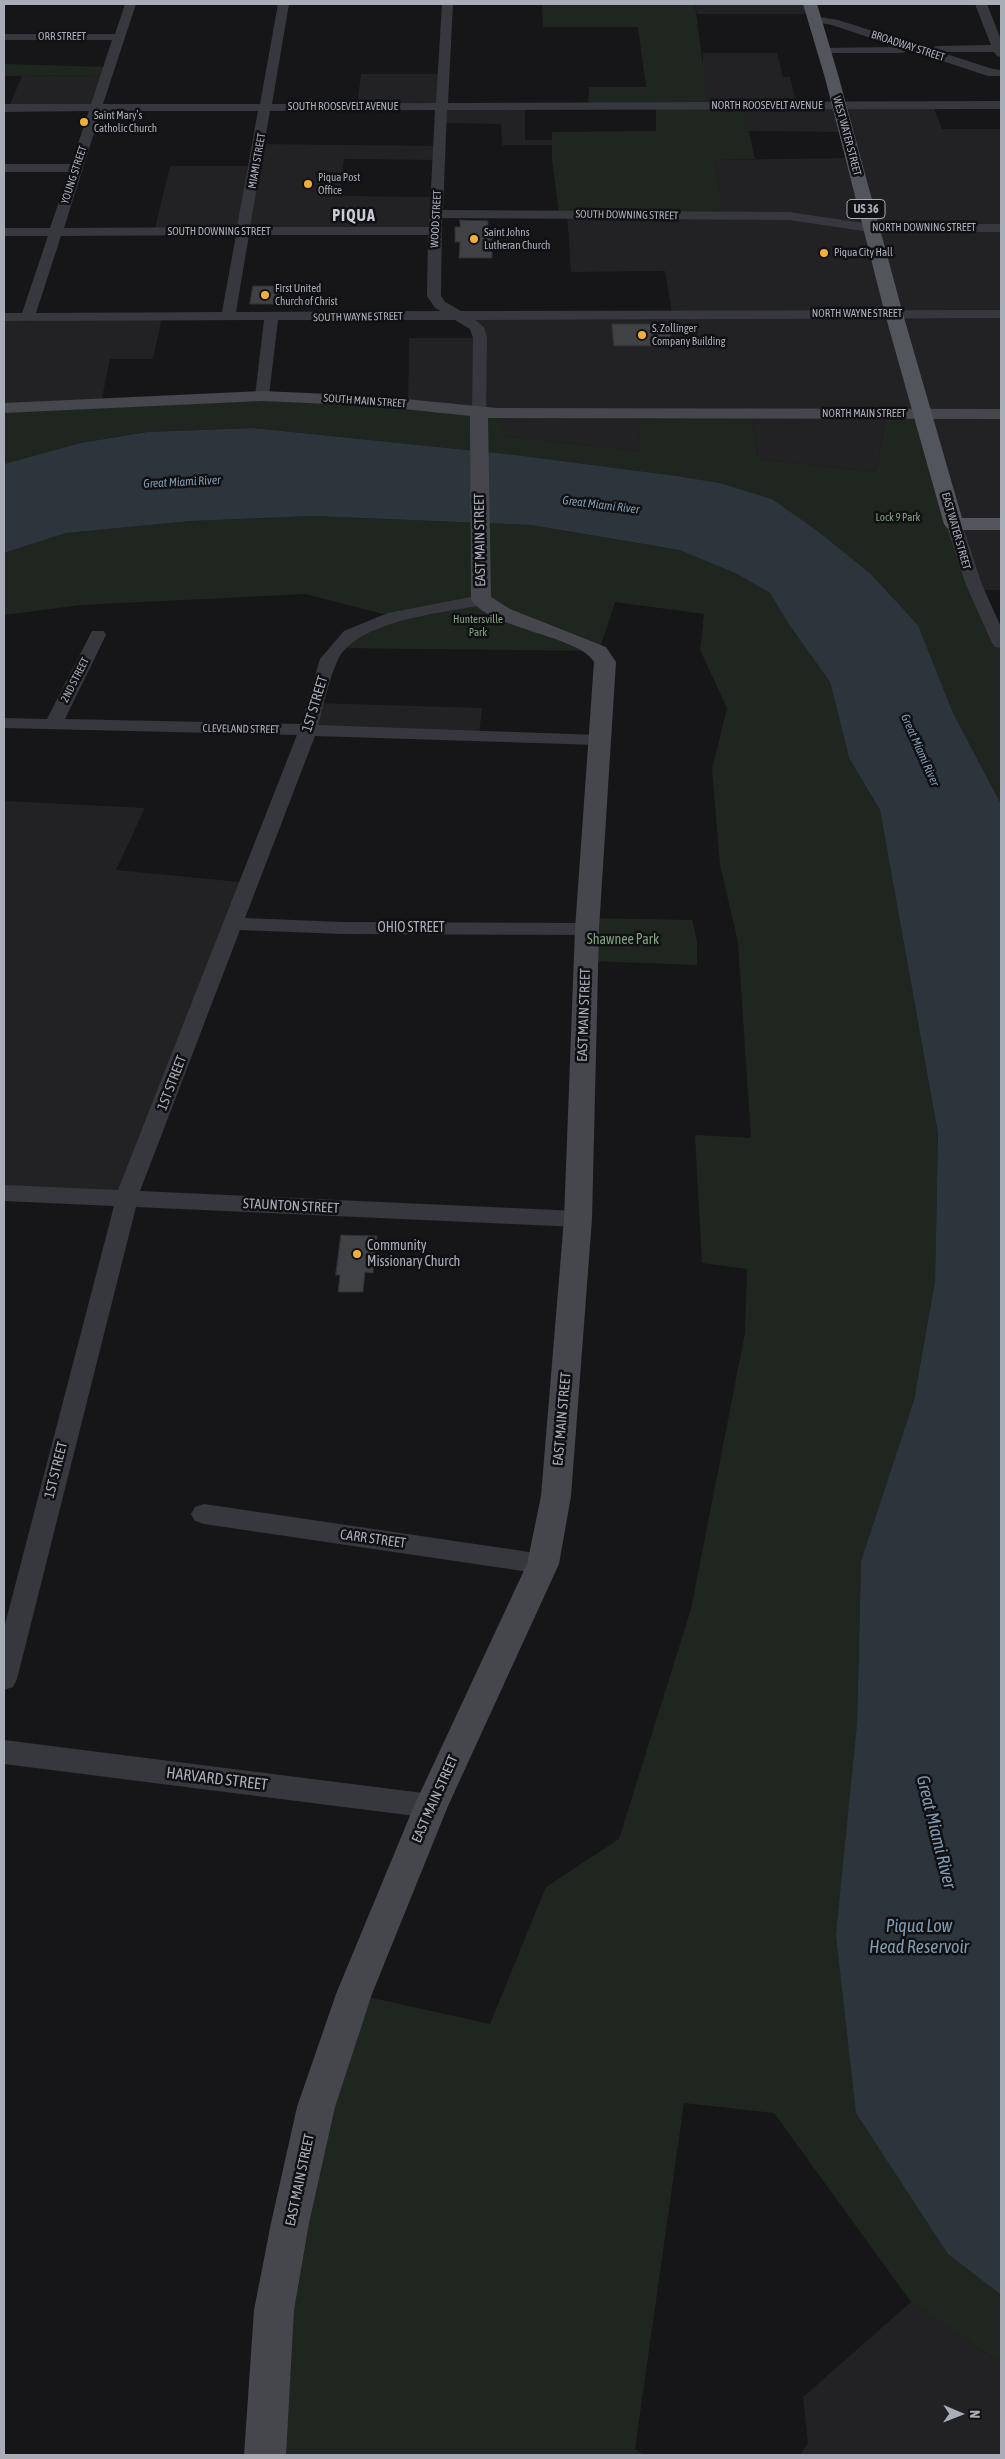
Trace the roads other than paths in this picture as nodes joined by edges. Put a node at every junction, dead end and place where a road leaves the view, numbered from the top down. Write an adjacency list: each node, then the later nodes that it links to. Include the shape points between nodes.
1 (130, 4): 7 (street, YOUNG STREET)
2 (283, 4): 17 (street, MIAMI STREET)
3 (447, 4): 13 (street, WOOD STREET)
4 (981, 4): 10 (street)
5 (812, 11): 8 (street, BROADWAY STREET, via 834,22); 9 (main road, WEST WATER STREET / US 36)
6 (4, 37): 7 (street, ORR STREET)
7 (119, 37): 16 (street, YOUNG STREET)
8 (916, 49): 9 (street); 10 (street); 11 (street, BROADWAY STREET)
9 (824, 51): 15 (main road, WEST WATER STREET / US 36)
10 (1000, 51)
11 (1001, 73)
12 (1001, 105): 15 (street, NORTH ROOSEVELT AVENUE)
13 (442, 106): 14 (street, SOUTH ROOSEVELT AVENUE); 17 (street, SOUTH ROOSEVELT AVENUE); 21 (street, WOOD STREET)
14 (682, 106): 15 (street, NORTH ROOSEVELT AVENUE)
15 (838, 106): 23 (main road, WEST WATER STREET / US 36)
16 (96, 107): 17 (street, SOUTH ROOSEVELT AVENUE); 18 (street, SOUTH ROOSEVELT AVENUE); 20 (street, YOUNG STREET)
17 (266, 107): 28 (street, MIAMI STREET)
18 (4, 108)
19 (4, 168): 20 (street)
20 (76, 168): 27 (street, YOUNG STREET)
21 (436, 214): 22 (street, SOUTH DOWNING STREET); 25 (street, WOOD STREET)
22 (698, 216): 23 (street, NORTH DOWNING STREET, via 789,216)
23 (870, 228): 24 (street, NORTH DOWNING STREET); 30 (main road, WEST WATER STREET / US 36)
24 (1001, 228)
25 (435, 231): 28 (street, SOUTH DOWNING STREET); 32 (street, WOOD STREET, via 434,296 440,305)
26 (4, 232): 27 (street, SOUTH DOWNING STREET)
27 (55, 232): 28 (street, SOUTH DOWNING STREET); 34 (street, YOUNG STREET)
28 (245, 232): 35 (street, MIAMI STREET)
29 (712, 314): 30 (street, NORTH WAYNE STREET); 32 (street, SOUTH WAYNE STREET)
30 (894, 314): 31 (street, NORTH WAYNE STREET); 39 (main road, WEST WATER STREET / US 36)
31 (1001, 314)
32 (461, 316): 36 (street, SOUTH WAYNE STREET); 42 (street, WOOD STREET, via 477,326 480,338)
33 (4, 317): 34 (street, SOUTH WAYNE STREET)
34 (28, 317): 35 (street, SOUTH WAYNE STREET)
35 (228, 318): 36 (street, SOUTH WAYNE STREET)
36 (271, 318): 37 (street)
37 (262, 396): 38 (street, SOUTH MAIN STREET); 42 (street, SOUTH MAIN STREET, via 375,401)
38 (4, 408)
39 (922, 414): 40 (street, NORTH MAIN STREET); 41 (street, NORTH MAIN STREET); 43 (main road, EAST WATER STREET / US 36)
40 (1001, 414)
41 (727, 415): 42 (street, SOUTH MAIN STREET)
42 (479, 418): 45 (street, EAST MAIN STREET)
43 (954, 524): 44 (main road); 47 (street, EAST WATER STREET, via 967,572)
44 (1001, 524)
45 (480, 591): 50 (street, 1ST STREET, via 394,617 350,635 329,659); 51 (street, EAST MAIN STREET, via 503,613 598,651 605,662)
46 (98, 635): 49 (street, 2ND STREET)
47 (1001, 643)
48 (4, 724): 49 (street, CLEVELAND STREET)
49 (53, 725): 50 (street, CLEVELAND STREET)
50 (308, 730): 51 (street, CLEVELAND STREET); 52 (street, 1ST STREET)
51 (598, 740): 53 (street, EAST MAIN STREET)
52 (234, 924): 53 (street, OHIO STREET); 55 (street, 1ST STREET)
53 (587, 929): 56 (street, EAST MAIN STREET)
54 (4, 1193): 55 (street, STAUNTON STREET)
55 (128, 1197): 56 (street, STAUNTON STREET); 59 (street, 1ST STREET)
56 (578, 1219): 58 (street, EAST MAIN STREET, via 556,1496)
57 (204, 1514): 58 (street, CARR STREET)
58 (543, 1564): 61 (street, EAST MAIN STREET)
59 (4, 1679)
60 (4, 1752): 61 (street, HARVARD STREET)
61 (431, 1806): 62 (street, EAST MAIN STREET, via 354,1994 316,2107 274,2310)
62 (265, 2455)

